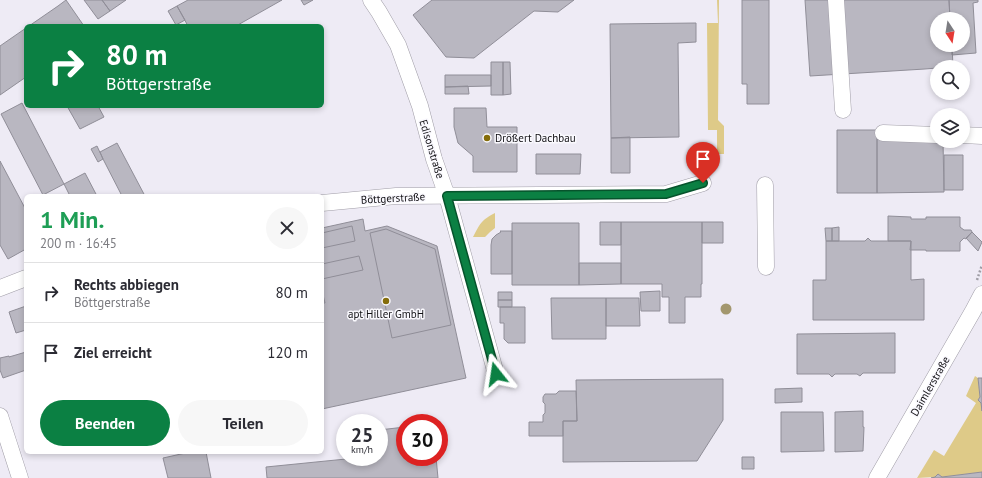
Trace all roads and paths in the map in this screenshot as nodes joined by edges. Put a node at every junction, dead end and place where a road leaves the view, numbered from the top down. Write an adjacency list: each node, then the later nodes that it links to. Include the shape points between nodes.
1 (371, 0): 10 (street, Edisonstraße, via 398,46 420,106)
2 (836, 0): 3 (street)
3 (843, 110)
4 (883, 133): 5 (street)
5 (930, 135)
6 (970, 135): 7 (street)
7 (982, 136)
8 (703, 183): 10 (street, Böttgerstraße, via 666,194)
9 (766, 185): 12 (street)
10 (447, 196): 11 (street, Böttgerstraße, via 396,196); 16 (street, Edisonstraße)
11 (324, 203)
12 (766, 267)
13 (24, 279): 14 (street)
14 (0, 288)
15 (982, 294): 19 (street, Daimlerstraße)
16 (496, 374)
17 (0, 416): 18 (street)
18 (20, 478)
19 (877, 478)

